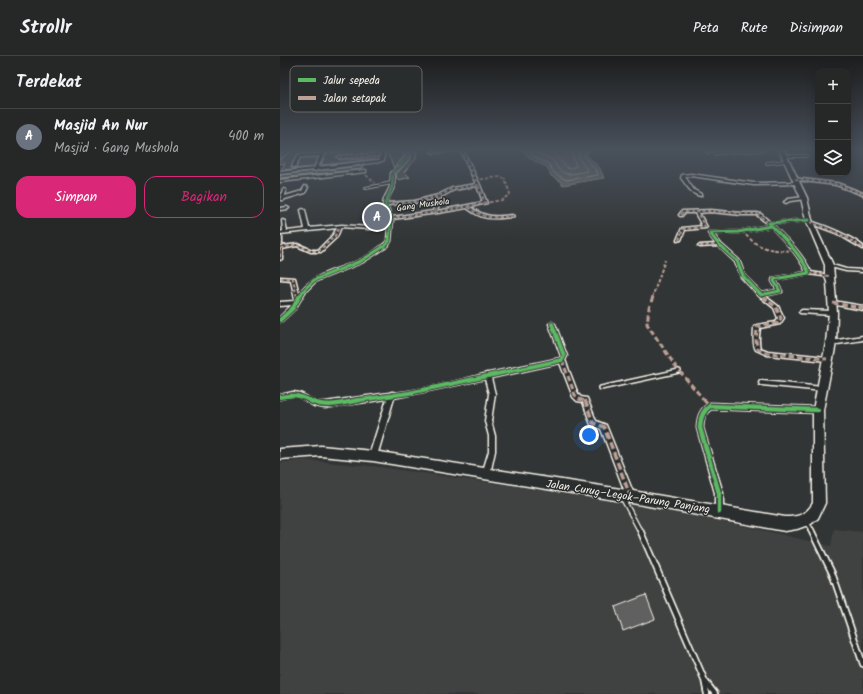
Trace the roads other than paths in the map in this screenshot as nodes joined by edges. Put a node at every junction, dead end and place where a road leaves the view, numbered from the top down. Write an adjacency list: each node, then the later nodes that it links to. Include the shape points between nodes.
1 (392, 180): 6 (street)
2 (475, 180): 7 (street)
3 (684, 180): 12 (street, via 697,195)
4 (724, 180): 5 (street, via 754,184)
5 (796, 181): 11 (street, via 837,184); 14 (main road)
6 (392, 183): 9 (lane); 17 (street)
7 (478, 185): 13 (street, via 453,189); 18 (street, Gang Mushola, via 485,203)
8 (306, 187): 15 (street, via 304,192)
9 (366, 188)
10 (284, 190): 15 (street)
11 (863, 194)
12 (700, 195)
13 (439, 196): 17 (street, via 410,203); 22 (street)
14 (804, 198): 16 (street); 28 (main road)
15 (281, 199)
16 (786, 202)
17 (385, 204): 26 (street)
18 (468, 207): 22 (street, Gang Mushola); 25 (street, via 486,218)
19 (287, 208): 20 (street)
20 (280, 209)
21 (303, 210): 32 (street)
22 (435, 212): 26 (street, Gang Mushola)
23 (697, 212): 24 (street, via 683,212); 29 (street, via 760,214); 36 (street, via 705,227 684,229)
24 (681, 215)
25 (512, 216)
26 (391, 218): 30 (street)
27 (283, 220): 33 (street)
28 (809, 221): 29 (street); 38 (street); 42 (main road)
29 (770, 224): 37 (street, via 738,232 711,232); 44 (street, via 796,251)
30 (391, 225): 31 (street, via 374,228); 47 (street, via 386,245 361,261 314,280)
31 (339, 227): 32 (street); 40 (street, via 330,242 318,251 311,251 298,245)
32 (307, 229): 33 (street)
33 (285, 232): 34 (street)
34 (280, 233)
35 (280, 237): 40 (street)
36 (679, 240)
37 (719, 245): 39 (street); 46 (street, via 737,261 743,276)
38 (862, 245)
39 (700, 246)
40 (280, 248): 41 (street)
41 (280, 259)
42 (829, 270): 43 (street); 44 (street); 49 (main road)
43 (863, 271)
44 (809, 274): 46 (street, via 775,279 780,291)
45 (280, 278): 47 (street, via 293,279)
46 (761, 295): 56 (street, via 776,307 781,318 778,323 758,327 755,341 758,350)
47 (297, 301): 48 (street); 52 (street)
48 (280, 304)
49 (833, 308): 50 (street); 51 (street); 55 (main road)
50 (863, 308)
51 (802, 312)
52 (280, 320)
53 (552, 324): 57 (street, via 564,356)
54 (863, 338): 55 (street)
55 (831, 344): 56 (main road)
56 (827, 359): 62 (main road)
57 (562, 360): 59 (street); 69 (street, via 575,395 585,400 593,423 604,427)
58 (679, 371): 61 (lane)
59 (487, 375): 63 (street, via 410,393); 68 (street, via 492,394 488,421 492,451)
60 (762, 384): 62 (street)
61 (600, 388)
62 (823, 389): 65 (main road)
63 (392, 394): 64 (street, via 325,405 300,395); 67 (street)
64 (280, 397)
65 (818, 410): 70 (street, via 710,406 706,408 700,418 700,428 719,493); 71 (main road, via 819,503 816,512)
66 (280, 454): 67 (main road, Jalan Curug–Legok–Parung Panjang, via 321,451)
67 (373, 456): 68 (main road, Jalan Curug–Legok–Parung Panjang)
68 (486, 474): 69 (main road, Jalan Curug–Legok–Parung Panjang)
69 (626, 496): 70 (main road, Jalan Curug–Legok–Parung Panjang); 73 (lane)
70 (719, 512): 71 (main road, Jalan Curug–Legok–Parung Panjang, via 785,524)
71 (806, 521): 72 (lane, via 819,539 828,560)
72 (863, 664)
73 (704, 679): 74 (lane); 75 (lane)
74 (707, 694)
75 (715, 694)

